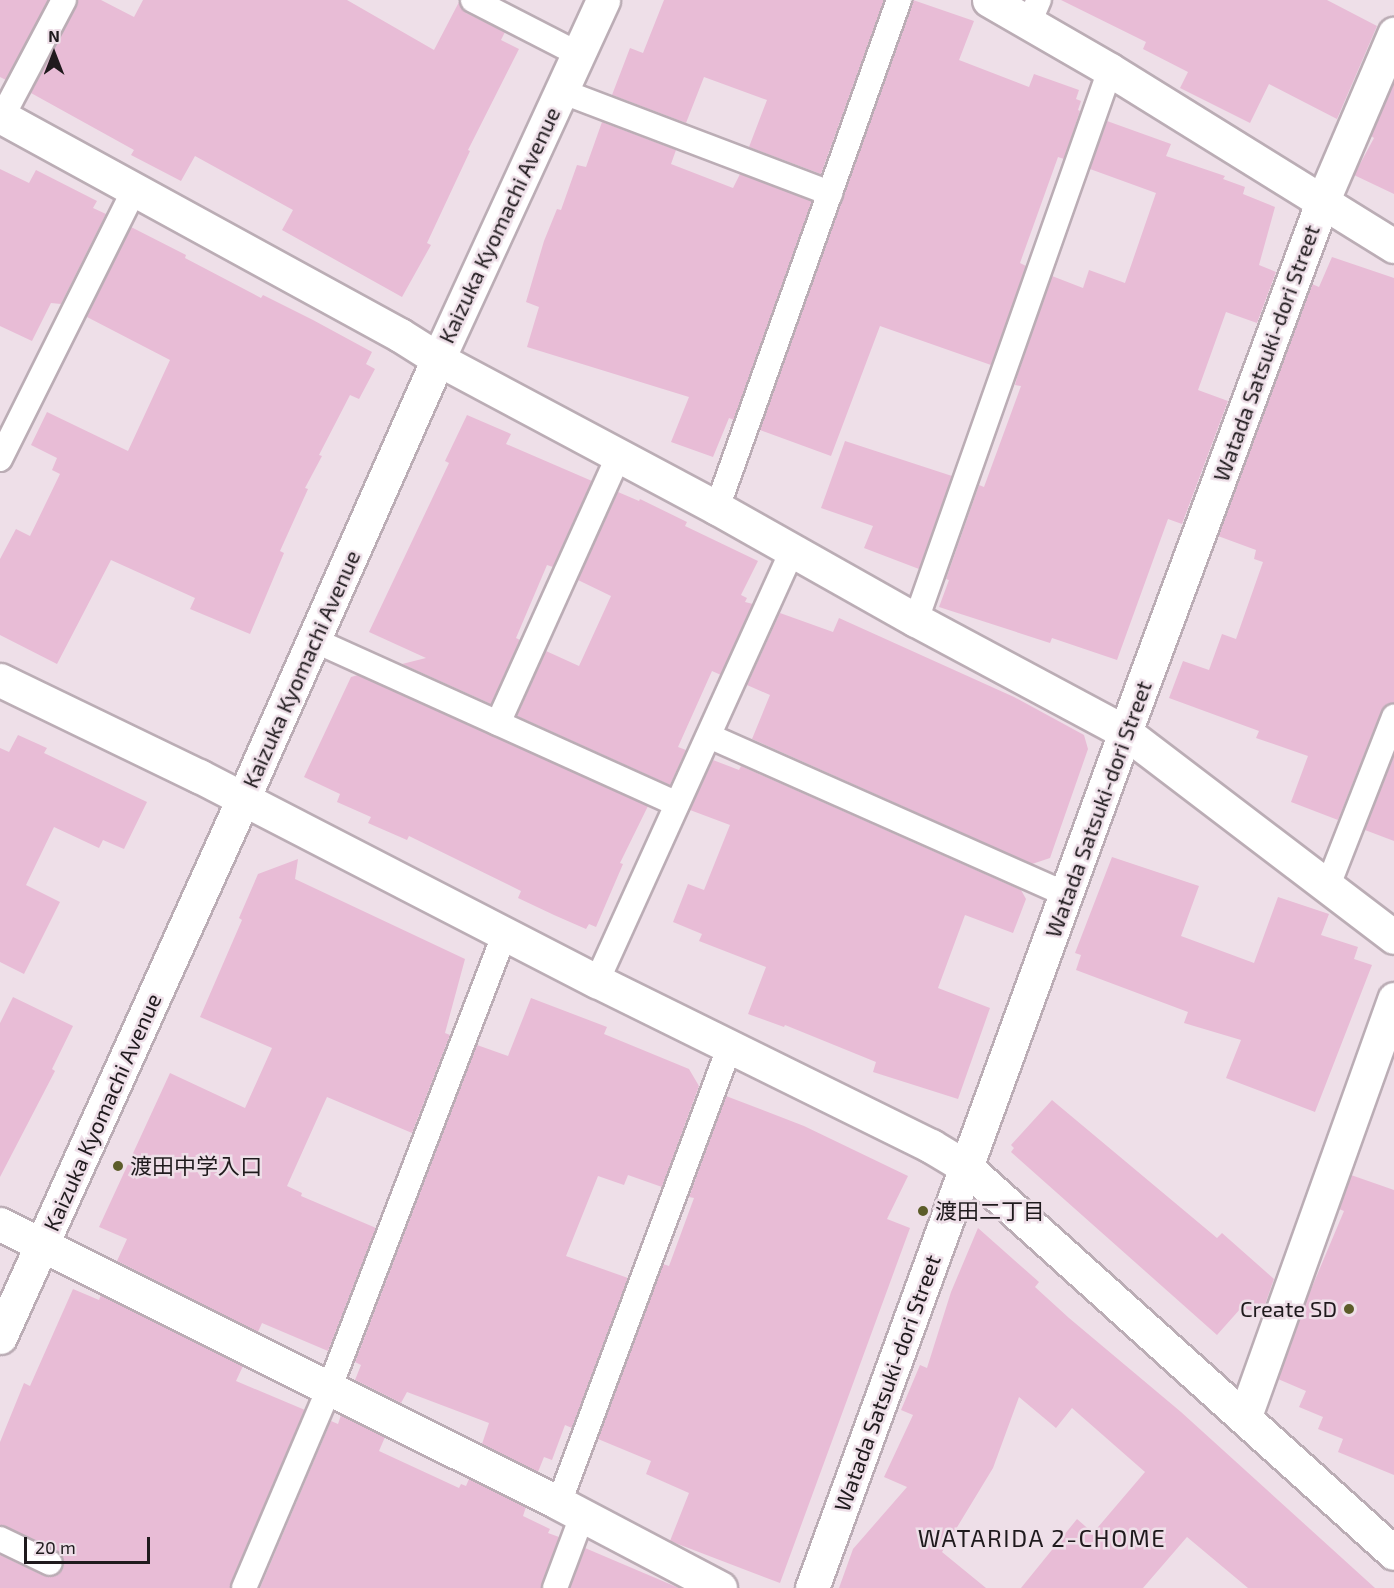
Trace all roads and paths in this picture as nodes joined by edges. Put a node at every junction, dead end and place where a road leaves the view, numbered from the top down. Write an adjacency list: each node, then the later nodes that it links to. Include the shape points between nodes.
1 (64, 0): 11 (lane)
2 (473, 0): 8 (lane)
3 (603, 0): 8 (street, Kaizuka Kyomachi Avenue)
4 (899, 0): 13 (lane)
5 (988, 0): 6 (street)
6 (1034, 11): 9 (street)
7 (1394, 34): 14 (street, Watada Satsuki-dori Street)
8 (578, 54): 10 (street, Kaizuka Kyomachi Avenue)
9 (1110, 70): 14 (street); 21 (lane)
10 (561, 91): 13 (lane); 16 (street, Kaizuka Kyomachi Avenue)
11 (1, 116): 12 (street)
12 (134, 190): 16 (street); 18 (lane)
13 (830, 193): 19 (lane)
14 (1323, 200): 15 (street); 26 (street, Watada Satsuki-dori Street)
15 (1394, 246)
16 (438, 359): 17 (street); 22 (street, Kaizuka Kyomachi Avenue)
17 (618, 457): 19 (street); 25 (lane)
18 (0, 459)
19 (717, 508): 20 (street)
20 (792, 552): 21 (street); 27 (lane)
21 (916, 620): 26 (street)
22 (314, 640): 25 (lane); 28 (street, Kaizuka Kyomachi Avenue)
23 (0, 680): 28 (street)
24 (1394, 717): 30 (lane)
25 (498, 723): 29 (lane)
26 (1125, 732): 30 (street); 31 (street, Watada Satsuki-dori Street)
27 (709, 736): 29 (lane); 31 (lane)
28 (243, 799): 32 (street); 39 (street, Kaizuka Kyomachi Avenue)
29 (677, 804): 34 (lane)
30 (1327, 888): 33 (street)
31 (1067, 895): 37 (street, Watada Satsuki-dori Street)
32 (505, 933): 34 (street); 41 (lane)
33 (1394, 937)
34 (597, 981): 36 (street)
35 (1394, 999): 42 (street)
36 (730, 1045): 37 (street); 43 (lane)
37 (966, 1167): 42 (street); 50 (street, Watada Satsuki-dori Street)
38 (0, 1224): 39 (street)
39 (41, 1246): 40 (street, Kaizuka Kyomachi Avenue); 41 (street)
40 (0, 1337)
41 (329, 1389): 43 (street); 47 (lane)
42 (1245, 1416): 45 (street)
43 (570, 1510): 48 (lane); 49 (street)
44 (0, 1539): 46 (lane)
45 (1394, 1553)
46 (50, 1563)
47 (244, 1588)
48 (555, 1588)
49 (720, 1588)
50 (812, 1588)

